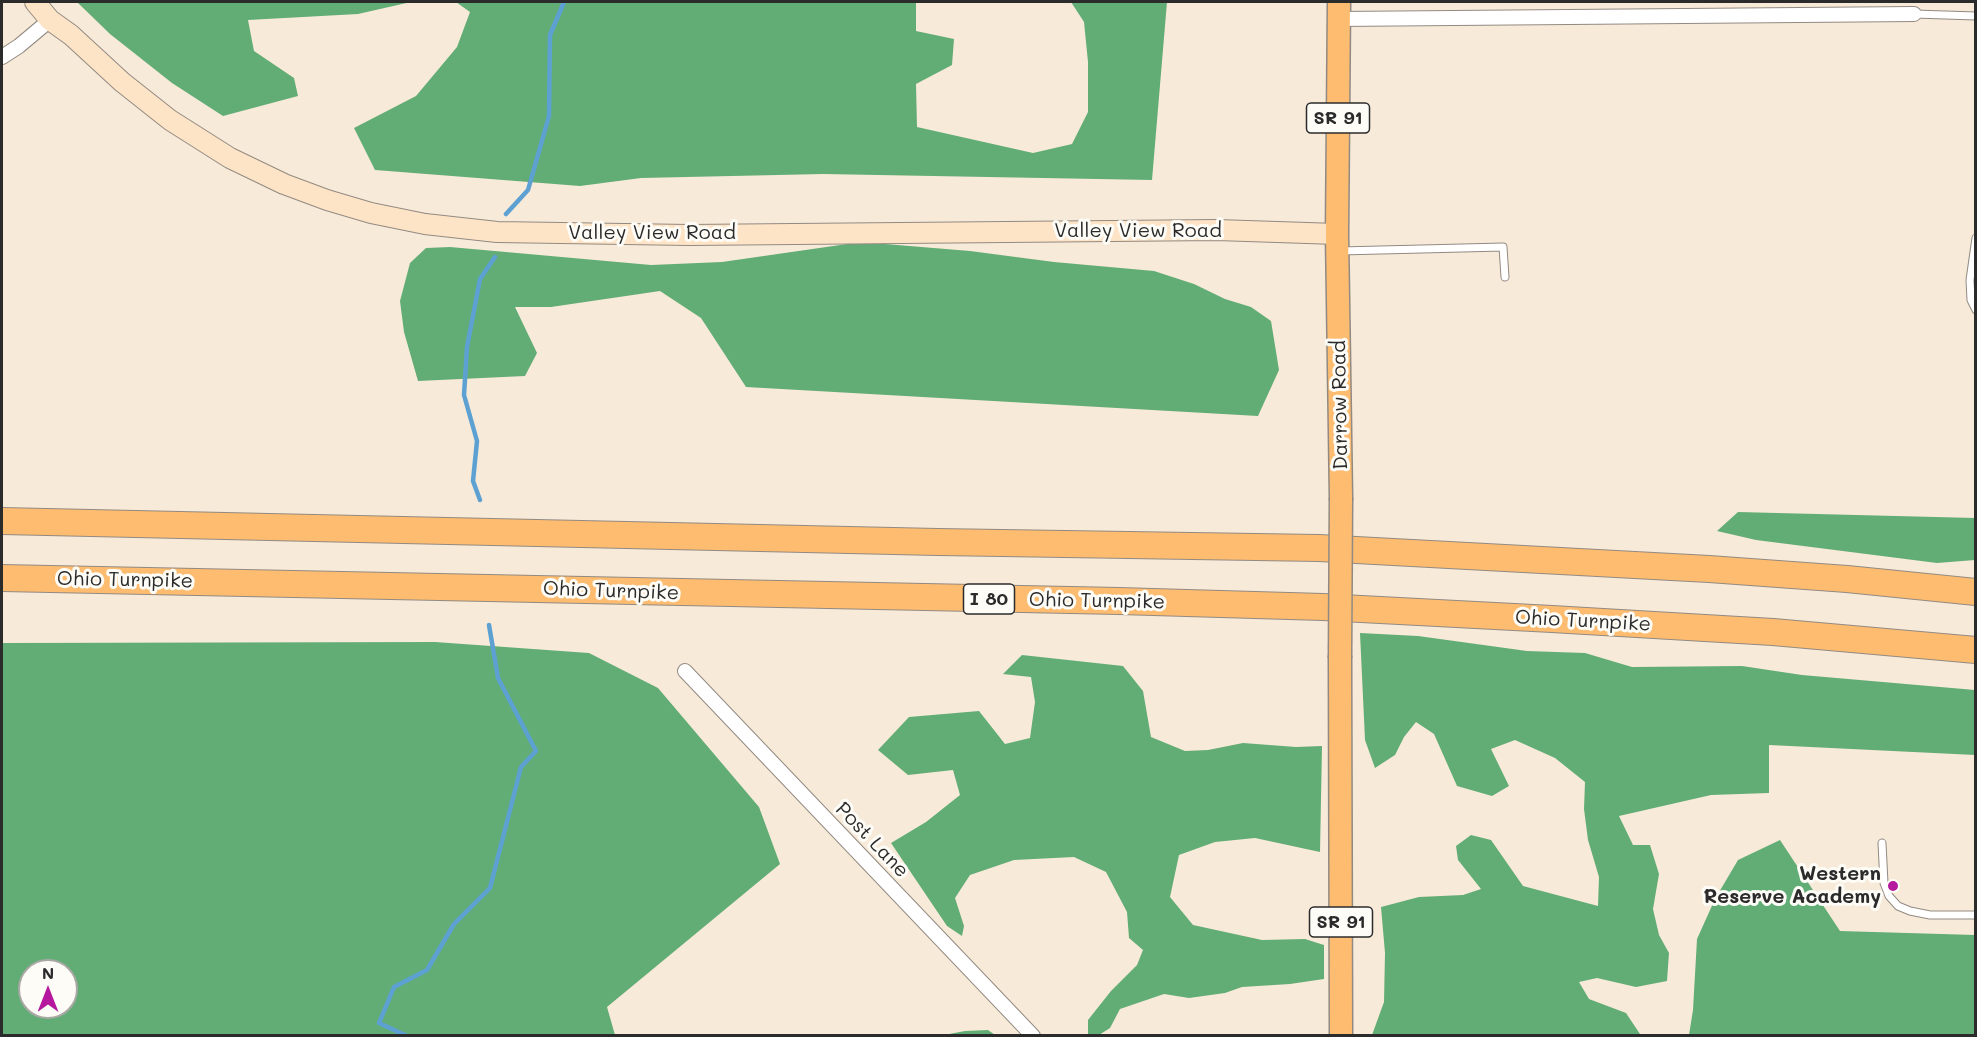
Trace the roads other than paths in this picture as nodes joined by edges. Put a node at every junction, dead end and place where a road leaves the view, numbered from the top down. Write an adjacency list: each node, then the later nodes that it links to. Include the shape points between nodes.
1 (35, 2): 5 (main road, Valley View Road)
2 (1339, 10): 3 (street); 8 (main road, Darrow Road / SR 91)
3 (1914, 14): 4 (lane)
4 (1976, 16)
5 (50, 20): 6 (street); 8 (main road, Valley View Road, via 170,120 230,158 327,200 425,224 497,232 689,235 1205,230)
6 (2, 57)
7 (1976, 238): 10 (lane, via 1970,280)
8 (1337, 242): 9 (lane, via 1503,247); 19 (main road, Darrow Road / SR 91, bridge)
9 (1505, 277)
10 (1976, 310)
11 (2, 521): 13 (highway, via 1319,548 1720,570)
12 (2, 578): 14 (highway, Ohio Turnpike / I 80, via 1323,608 1762,632)
13 (1976, 592)
14 (1976, 650)
15 (685, 671): 18 (street, Post Lane)
16 (1882, 843): 17 (lane, via 1884,883 1898,906 1930,915)
17 (1976, 915)
18 (1033, 1035)
19 (1341, 1035)

